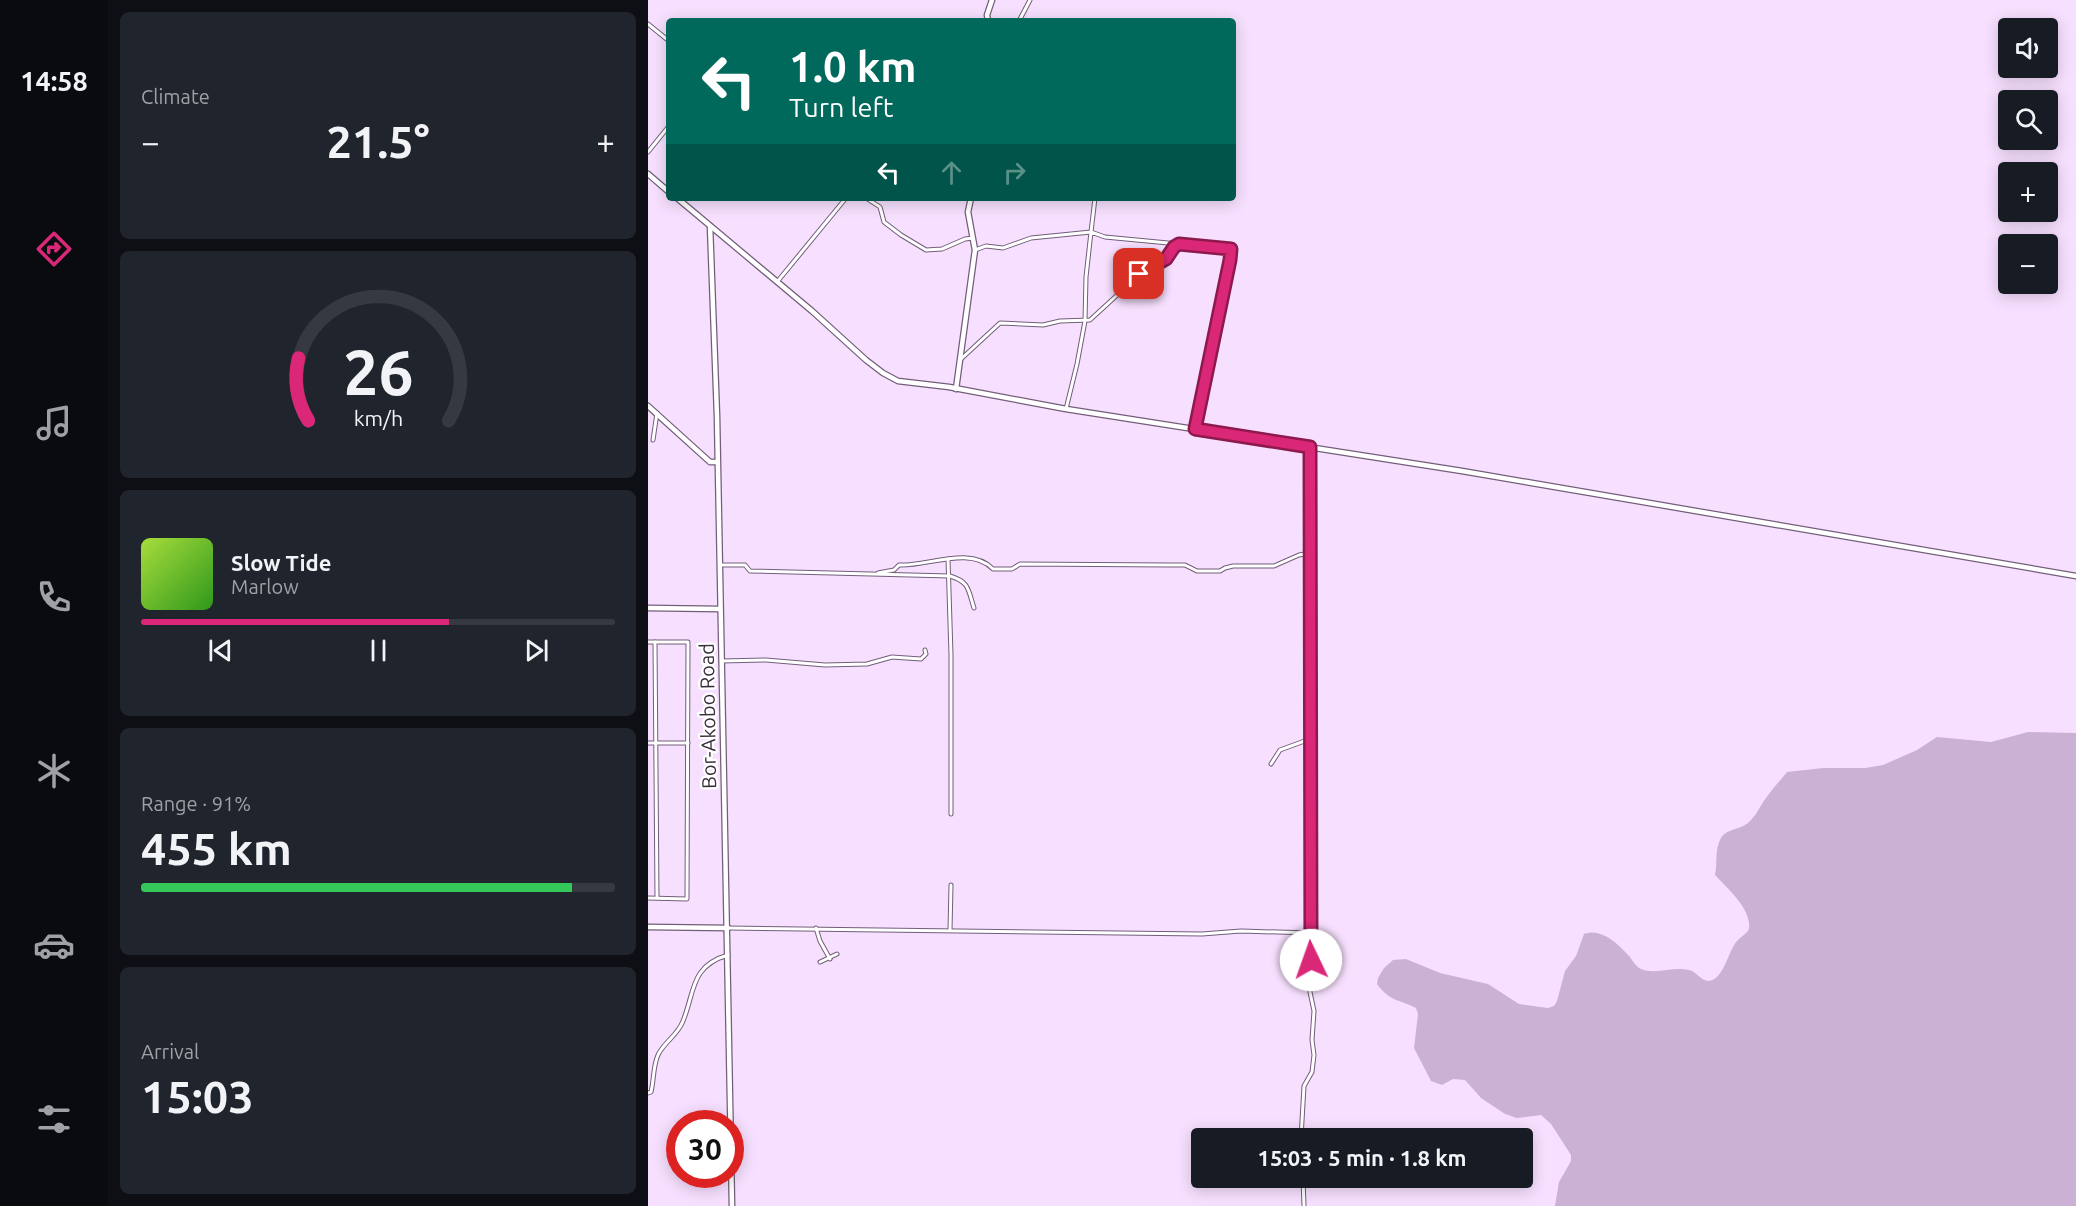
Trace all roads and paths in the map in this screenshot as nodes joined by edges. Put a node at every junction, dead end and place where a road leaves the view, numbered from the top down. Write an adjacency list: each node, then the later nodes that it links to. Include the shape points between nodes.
1 (992, 0): 3 (street)
2 (1030, 0): 4 (street)
3 (988, 18)
4 (1021, 18)
5 (648, 24): 6 (street)
6 (666, 39)
7 (666, 130): 8 (street)
8 (648, 152)
9 (648, 174): 10 (street)
10 (666, 189)
11 (681, 201): 16 (street)
12 (844, 201): 21 (street)
13 (871, 201): 18 (street, via 880,207 884,222 926,250)
14 (970, 201): 18 (street, via 968,213)
15 (1095, 201): 17 (street)
16 (710, 226): 21 (street); 31 (street, Bor-Akobo Road)
17 (1091, 232): 19 (street, via 1105,237); 20 (street, via 1031,238 1003,248 986,246); 22 (street)
18 (973, 238): 20 (street)
19 (1179, 244): 22 (street, via 1166,259 1139,274); 28 (street, via 1231,249)
20 (975, 250): 23 (street)
21 (777, 282): 24 (street, via 883,373 906,383)
22 (1085, 321): 23 (street, via 1043,325 1000,323); 26 (street)
23 (960, 360): 24 (street)
24 (956, 389): 26 (street)
25 (648, 406): 27 (street)
26 (1066, 409): 28 (street)
27 (657, 413): 29 (street); 31 (street, via 710,462)
28 (1195, 429): 30 (street)
29 (653, 441)
30 (1310, 447): 32 (street); 37 (street)
31 (717, 462): 34 (street, Bor-Akobo Road)
32 (1310, 553): 33 (street, via 1275,566 1233,566 1220,572 1197,571 1185,565 1020,564 1012,569 993,568 961,557); 45 (street)
33 (948, 559): 35 (street, via 899,565); 36 (street)
34 (720, 565): 35 (street, via 745,565 750,571 769,573); 40 (street, Bor-Akobo Road)
35 (878, 573): 36 (street)
36 (950, 576): 39 (street, via 967,585); 50 (street)
37 (2076, 576)
38 (648, 608): 40 (street)
39 (974, 608)
40 (720, 609): 44 (street, Bor-Akobo Road)
41 (648, 642): 42 (street)
42 (655, 642): 47 (street); 48 (street, via 688,642)
43 (925, 650): 44 (street, via 921,659 892,657 867,664)
44 (721, 661): 55 (street, Bor-Akobo Road)
45 (1310, 739): 49 (street, via 1280,750); 58 (street)
46 (648, 743): 47 (street)
47 (657, 743): 48 (street); 53 (street)
48 (688, 743): 53 (street, via 687,899)
49 (1271, 764)
50 (951, 814)
51 (951, 885): 57 (street)
52 (648, 898): 53 (street)
53 (657, 898)
54 (648, 927): 55 (street)
55 (728, 928): 56 (street); 60 (street, Bor-Akobo Road)
56 (816, 928): 57 (street); 61 (street)
57 (950, 930): 58 (street)
58 (1310, 933): 64 (street, via 1314,1054 1312,1072 1304,1086)
59 (837, 954): 61 (street)
60 (728, 956): 63 (street, via 702,969 683,1021 658,1055); 66 (street, Bor-Akobo Road)
61 (830, 958): 62 (street)
62 (820, 962)
63 (648, 1093)
64 (1302, 1128)
65 (1303, 1188): 67 (street)
66 (732, 1206)
67 (1304, 1206)

